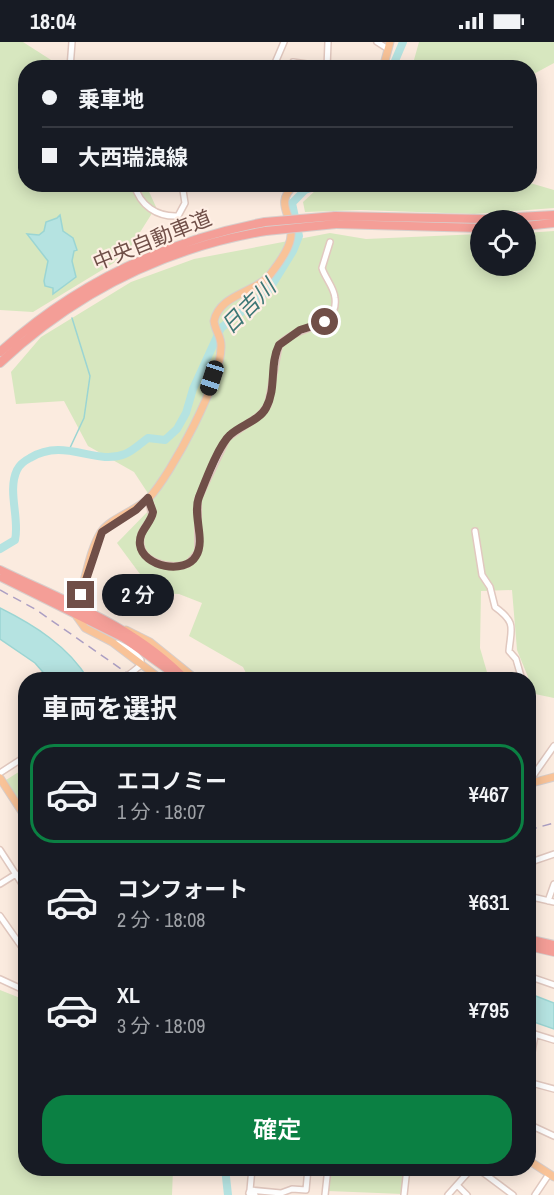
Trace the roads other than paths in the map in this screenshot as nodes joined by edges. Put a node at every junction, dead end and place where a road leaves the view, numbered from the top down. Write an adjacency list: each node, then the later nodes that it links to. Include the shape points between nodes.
1 (72, 42): 6 (street)
2 (284, 42): 7 (street)
3 (328, 42): 8 (street)
4 (376, 42): 5 (street)
5 (389, 45): 9 (main road)
6 (71, 60)
7 (276, 60)
8 (327, 60)
9 (385, 60)
10 (136, 192): 11 (street, via 151,211 168,216 178,216 185,203)
11 (183, 192)
12 (285, 192): 22 (main road, via 289,243 269,276 221,307 215,316 220,356 201,411 171,468)
13 (554, 215): 14 (highway, 中央自動車道)
14 (336, 220): 17 (highway, 中央自動車道, bridge); 18 (highway, 中央自動車道)
15 (554, 223): 16 (highway)
16 (536, 225)
17 (265, 226): 20 (highway, 中央自動車道, via 202,236 131,263 61,303); 21 (highway, 中央自動車道, via 182,252 103,286 61,312)
18 (470, 227)
19 (330, 242): 22 (street, via 322,268 334,295 334,310 325,322 300,330 279,345 268,405 227,438 198,499 198,552 188,564 164,566 148,558 141,549 141,533 152,516)
20 (0, 352)
21 (0, 363)
22 (148, 498): 26 (main road, via 102,532)
23 (475, 531): 36 (street, via 482,575 495,607 511,623 513,640 509,651)
24 (0, 570): 26 (highway)
25 (0, 576): 26 (highway)
26 (76, 610): 27 (highway); 28 (main road, via 85,628); 33 (highway, via 142,649)
27 (124, 629): 34 (highway); 35 (main road, via 150,642)
28 (112, 642): 29 (main road); 30 (street, via 134,652)
29 (128, 654): 30 (main road); 31 (street, via 134,660)
30 (142, 663): 31 (street); 32 (main road)
31 (132, 672)
32 (153, 672)
33 (169, 672)
34 (177, 672)
35 (186, 672)
36 (520, 672)
37 (554, 746): 39 (street)
38 (18, 761): 40 (street)
39 (536, 772)
40 (0, 773)
41 (554, 777): 43 (main road)
42 (0, 778): 44 (main road)
43 (536, 782)
44 (18, 805)
45 (0, 850): 48 (street)
46 (554, 854): 47 (street)
47 (536, 860)
48 (16, 874): 49 (street); 50 (street)
49 (18, 877)
50 (0, 884)
51 (554, 884): 53 (street)
52 (536, 898): 53 (street)
53 (551, 902)
54 (0, 916): 55 (street)
55 (7, 926): 56 (street); 58 (street)
56 (0, 930)
57 (536, 941): 59 (highway)
58 (18, 942)
59 (554, 945)
60 (536, 948): 61 (highway)
61 (554, 952)
62 (536, 979): 64 (street)
63 (0, 980): 65 (street)
64 (554, 985)
65 (18, 988)
66 (536, 1035): 67 (street)
67 (554, 1040)
68 (536, 1084): 69 (street)
69 (554, 1089)
70 (536, 1128): 71 (street)
71 (554, 1136)
72 (536, 1165): 73 (main road)
73 (551, 1175): 88 (street)
74 (251, 1176): 81 (street)
75 (307, 1176): 81 (street, via 306,1190)
76 (326, 1176): 83 (street)
77 (406, 1176): 84 (street)
78 (465, 1176): 80 (street)
79 (488, 1176): 87 (street)
80 (458, 1185): 85 (street); 86 (street)
81 (250, 1190): 82 (street)
82 (255, 1195)
83 (325, 1195)
84 (404, 1195)
85 (448, 1195)
86 (467, 1195)
87 (513, 1195)
88 (535, 1195)

